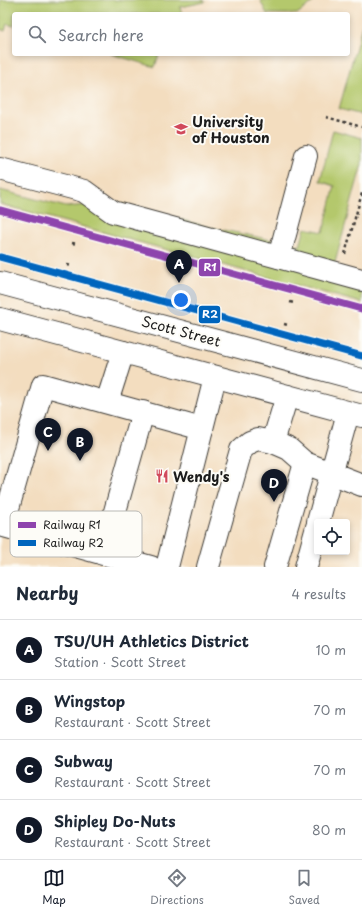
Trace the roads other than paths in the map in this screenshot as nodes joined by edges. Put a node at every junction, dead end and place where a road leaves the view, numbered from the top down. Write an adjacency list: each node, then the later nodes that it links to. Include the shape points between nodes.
1 (306, 156): 3 (main road)
2 (0, 169): 3 (main road, via 84,191 113,212)
3 (279, 257): 4 (main road)
4 (362, 280)
5 (0, 283): 7 (main road, Scott Street)
6 (0, 319): 8 (main road)
7 (225, 343): 9 (main road); 10 (main road, Scott Street)
8 (123, 352): 9 (main road); 12 (main road)
9 (215, 377): 11 (main road); 15 (main road)
10 (362, 380)
11 (287, 396): 14 (main road); 16 (main road)
12 (108, 402): 13 (main road); 22 (main road, via 43,385)
13 (143, 412): 15 (main road); 20 (main road)
14 (355, 414): 18 (main road)
15 (202, 429): 26 (main road)
16 (273, 442): 17 (main road, via 289,449); 27 (main road, via 258,439 241,450)
17 (305, 463): 18 (main road); 28 (main road)
18 (332, 473): 19 (main road); 21 (main road)
19 (362, 485)
20 (115, 511)
21 (319, 519)
22 (2, 526)
23 (314, 538): 29 (main road)
24 (114, 557): 25 (main road)
25 (151, 567)
26 (167, 567)
27 (208, 567)
28 (275, 567)
29 (306, 567)

